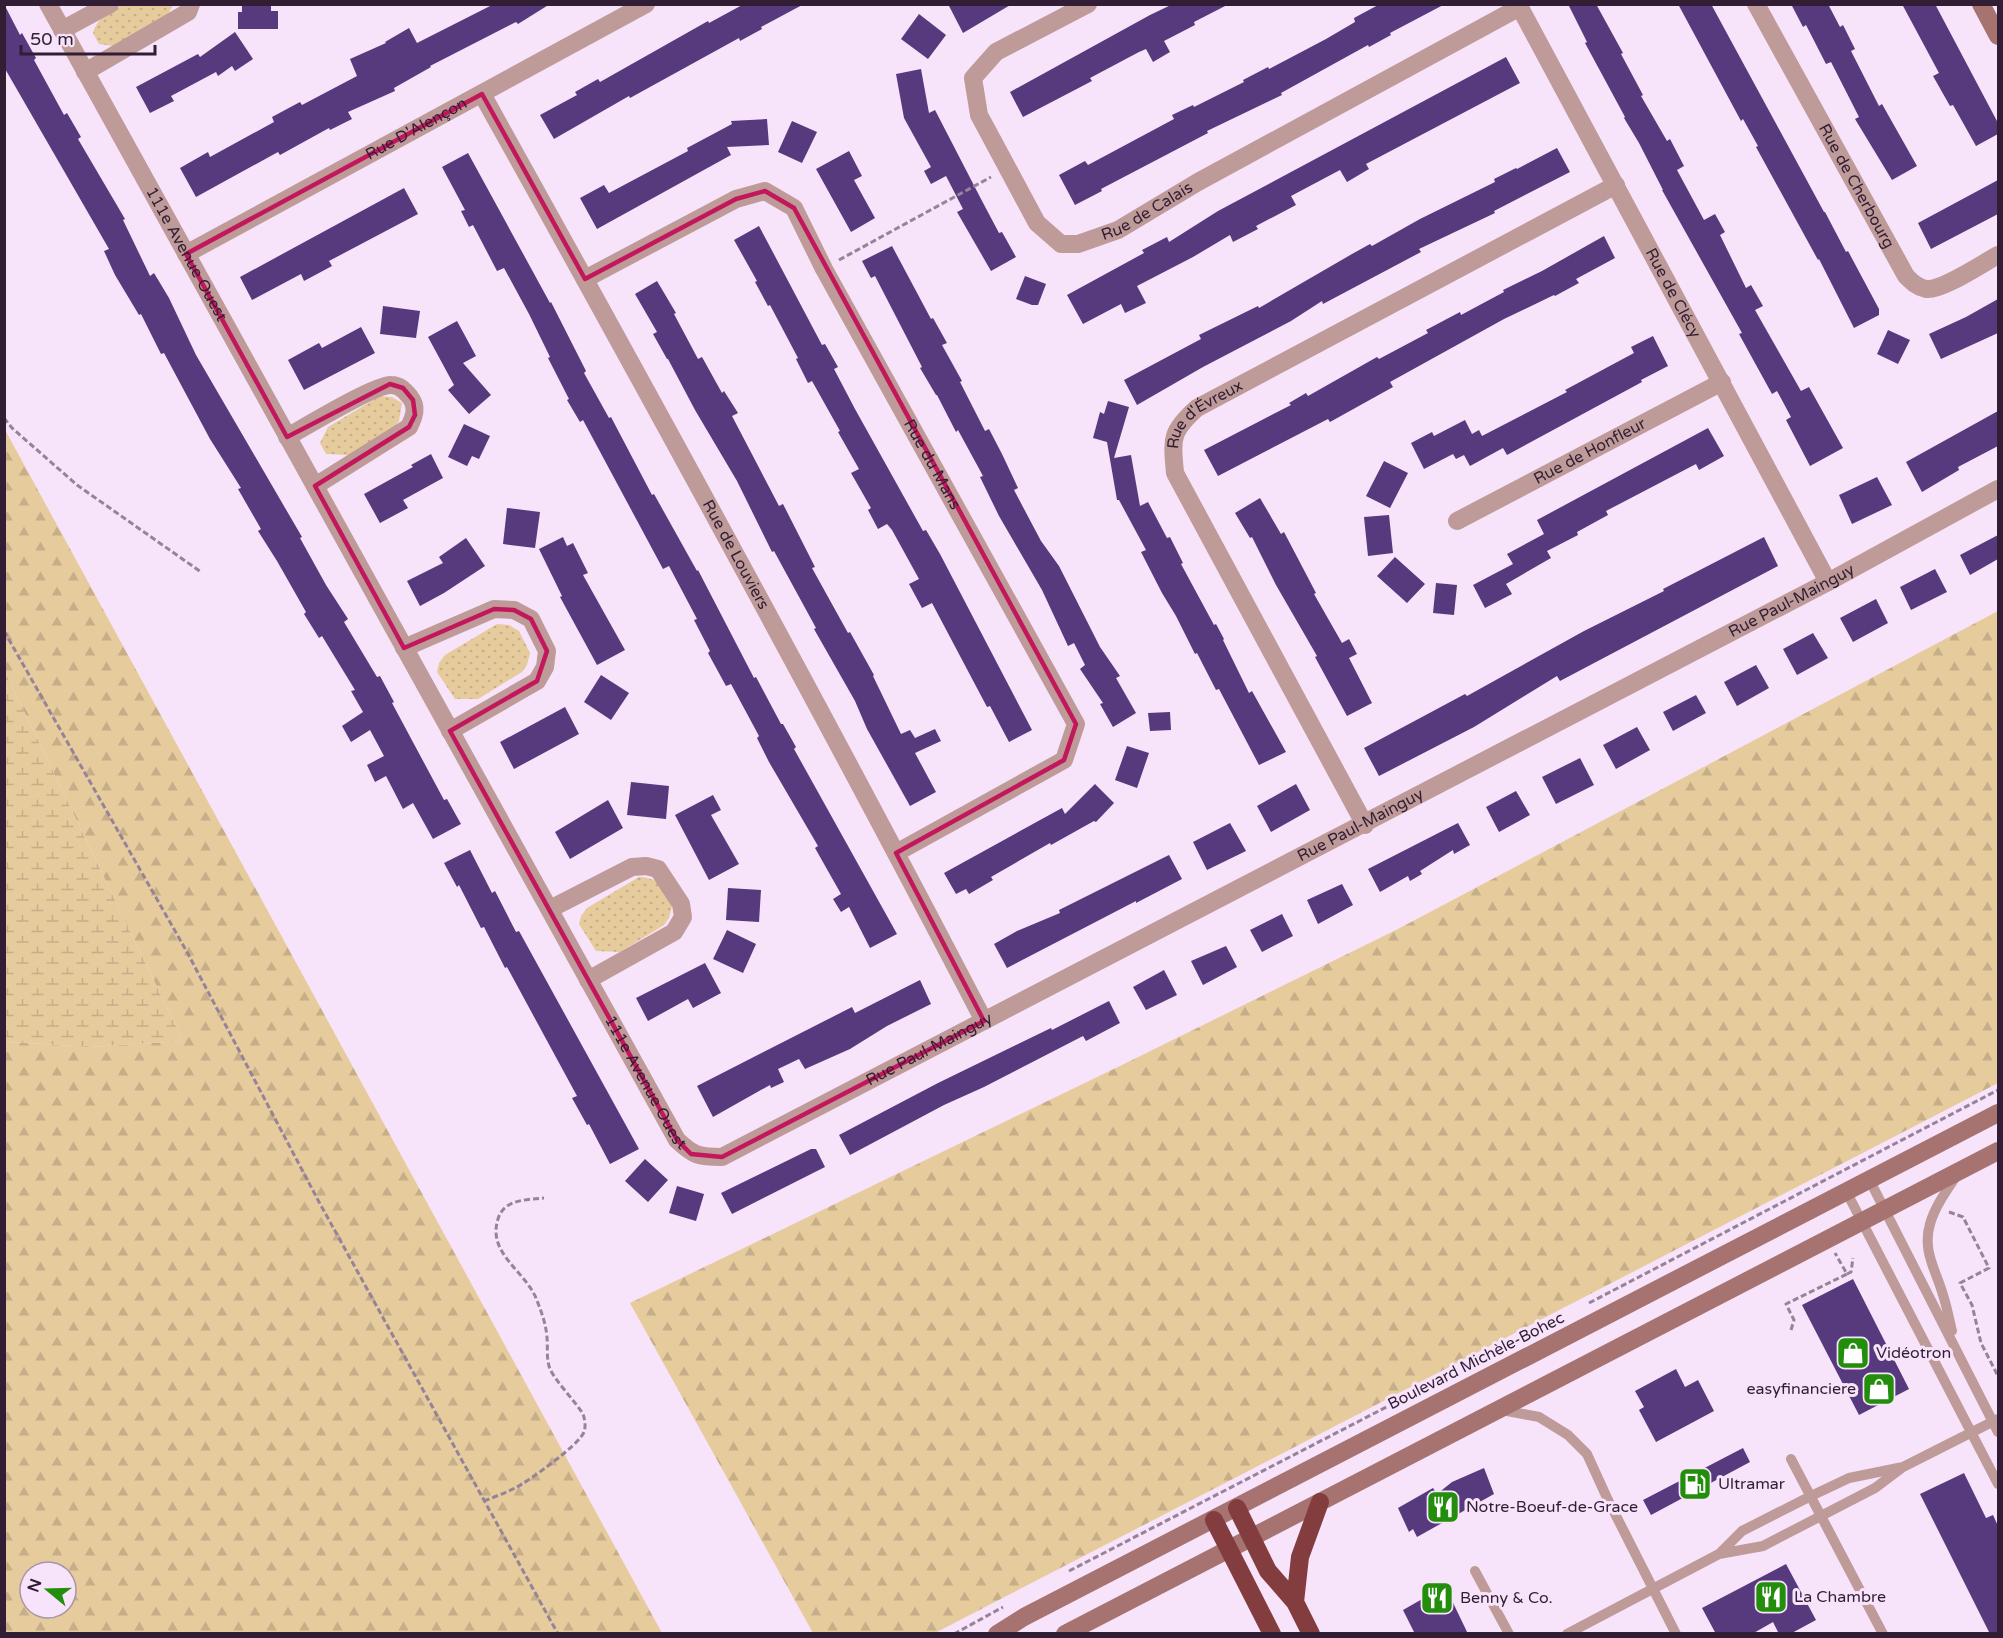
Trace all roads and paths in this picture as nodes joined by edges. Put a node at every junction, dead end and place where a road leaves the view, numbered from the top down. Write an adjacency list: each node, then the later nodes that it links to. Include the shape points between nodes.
1 (48, 4): 9 (street, 111e Avenue Ouest)
2 (110, 4): 9 (street)
3 (191, 4): 11 (street, via 188,12)
4 (646, 4): 12 (street, Rue D'Alençon)
5 (1088, 4): 13 (street, Rue de Calais, via 996,52 973,78 979,115)
6 (1756, 4): 16 (street, Rue de Cherbourg, via 1906,276 1928,289)
7 (1981, 4): 10 (street)
8 (1519, 6): 13 (street, Rue de Calais, via 1118,230 1078,244 1061,244 1037,223); 14 (street, Rue de Clécy)
9 (62, 30): 11 (street, 111e Avenue Ouest)
10 (1998, 36)
11 (85, 72): 15 (street, 111e Avenue Ouest)
12 (482, 94): 15 (street, Rue D'Alençon); 18 (street, Rue de Louviers)
13 (1006, 169): 17 (path)
14 (1616, 185): 19 (street, Rue de Clécy); 30 (street, Rue d'Évreux, via 1197,408 1182,422 1172,441 1175,473)
15 (186, 254): 21 (street, 111e Avenue Ouest)
16 (1998, 255)
17 (824, 269): 18 (street, Rue du Mans, via 794,208 765,191 736,199); 31 (street, Rue du Mans, via 1076,724 1064,760)
18 (585, 279): 31 (street, Rue de Louviers)
19 (1722, 382): 24 (street, Rue de Honfleur); 26 (street, Rue de Clécy)
20 (4, 418): 25 (path, via 77,485)
21 (287, 437): 22 (street, 111e Avenue Ouest); 22 (street, via 390,384 403,388 413,400 415,415 409,427)
22 (315, 486): 28 (street, 111e Avenue Ouest)
23 (1998, 489): 26 (street, Rue Paul-Mainguy)
24 (1457, 521)
25 (201, 572)
26 (1828, 582): 30 (street, Rue Paul-Mainguy)
27 (4, 631): 61 (path, via 187,952)
28 (404, 648): 29 (street, 111e Avenue Ouest); 29 (street, via 494,609 514,610 531,619 540,634 547,651 545,667 537,681)
29 (450, 731): 32 (street, 111e Avenue Ouest)
30 (1365, 825): 34 (street, Rue Paul-Mainguy)
31 (896, 853): 34 (street, Rue de Louviers)
32 (550, 909): 33 (street, 111e Avenue Ouest); 33 (street, via 632,867 646,866 658,869 681,904 683,917 674,932)
33 (588, 980): 38 (street, 111e Avenue Ouest, via 677,1140 692,1154)
34 (984, 1021): 38 (street, Rue Paul-Mainguy)
35 (1998, 1090): 49 (path, Boulevard Michèle-Bohec)
36 (1998, 1113): 40 (street, Boulevard Michèle-Bohec)
37 (1998, 1151): 39 (street)
38 (722, 1157)
39 (1959, 1171): 43 (street); 52 (lane, via 1937,1207 1928,1240 1929,1258 1943,1294)
40 (1869, 1179): 41 (street, Boulevard Michèle-Bohec); 43 (lane)
41 (1846, 1191): 45 (lane); 63 (street, Boulevard Michèle-Bohec)
42 (544, 1198): 61 (path, via 509,1203 497,1222 497,1243 533,1291 543,1317 551,1372 583,1414 584,1431 568,1450 516,1488)
43 (1884, 1209): 45 (street); 52 (lane)
44 (1945, 1210): 53 (path, via 1963,1217 1989,1268 1960,1283)
45 (1861, 1221): 54 (street); 56 (lane)
46 (1834, 1252): 48 (path)
47 (1853, 1258): 48 (path, via 1851,1272)
48 (1847, 1274): 51 (path, via 1786,1304 1794,1320)
49 (1582, 1306)
50 (1551, 1322): 70 (path, Boulevard Michèle-Bohec)
51 (1791, 1330)
52 (1955, 1346): 55 (lane)
53 (1998, 1376)
54 (1497, 1410): 62 (street); 71 (lane, via 1532,1415 1568,1435 1587,1454)
55 (1997, 1424): 56 (lane)
56 (1971, 1433): 58 (lane); 59 (lane)
57 (1791, 1459): 60 (lane)
58 (1903, 1467): 60 (lane, via 1850,1478); 64 (lane, via 1875,1488)
59 (1998, 1485)
60 (1811, 1496): 64 (lane); 68 (lane, via 1742,1531)
61 (484, 1501): 74 (path)
62 (1320, 1502): 66 (street); 72 (highway, via 1299,1557)
63 (1237, 1508): 65 (street, Boulevard Michèle-Bohec); 66 (highway)
64 (1821, 1517): 68 (lane, via 1763,1546); 83 (lane)
65 (1214, 1520): 67 (highway); 76 (street, Boulevard Michèle-Bohec)
66 (1251, 1537): 67 (street); 72 (highway, via 1268,1571)
67 (1229, 1549): 77 (street); 78 (highway)
68 (1719, 1554): 71 (lane)
69 (1475, 1571): 80 (lane)
70 (1060, 1577)
71 (1653, 1588): 81 (lane); 82 (lane)
72 (1295, 1602): 79 (highway)
73 (1007, 1605): 75 (path)
74 (558, 1634)
75 (954, 1634)
76 (997, 1634)
77 (1065, 1634)
78 (1272, 1634)
79 (1311, 1634)
80 (1509, 1634)
81 (1567, 1634)
82 (1676, 1634)
83 (1883, 1634)

